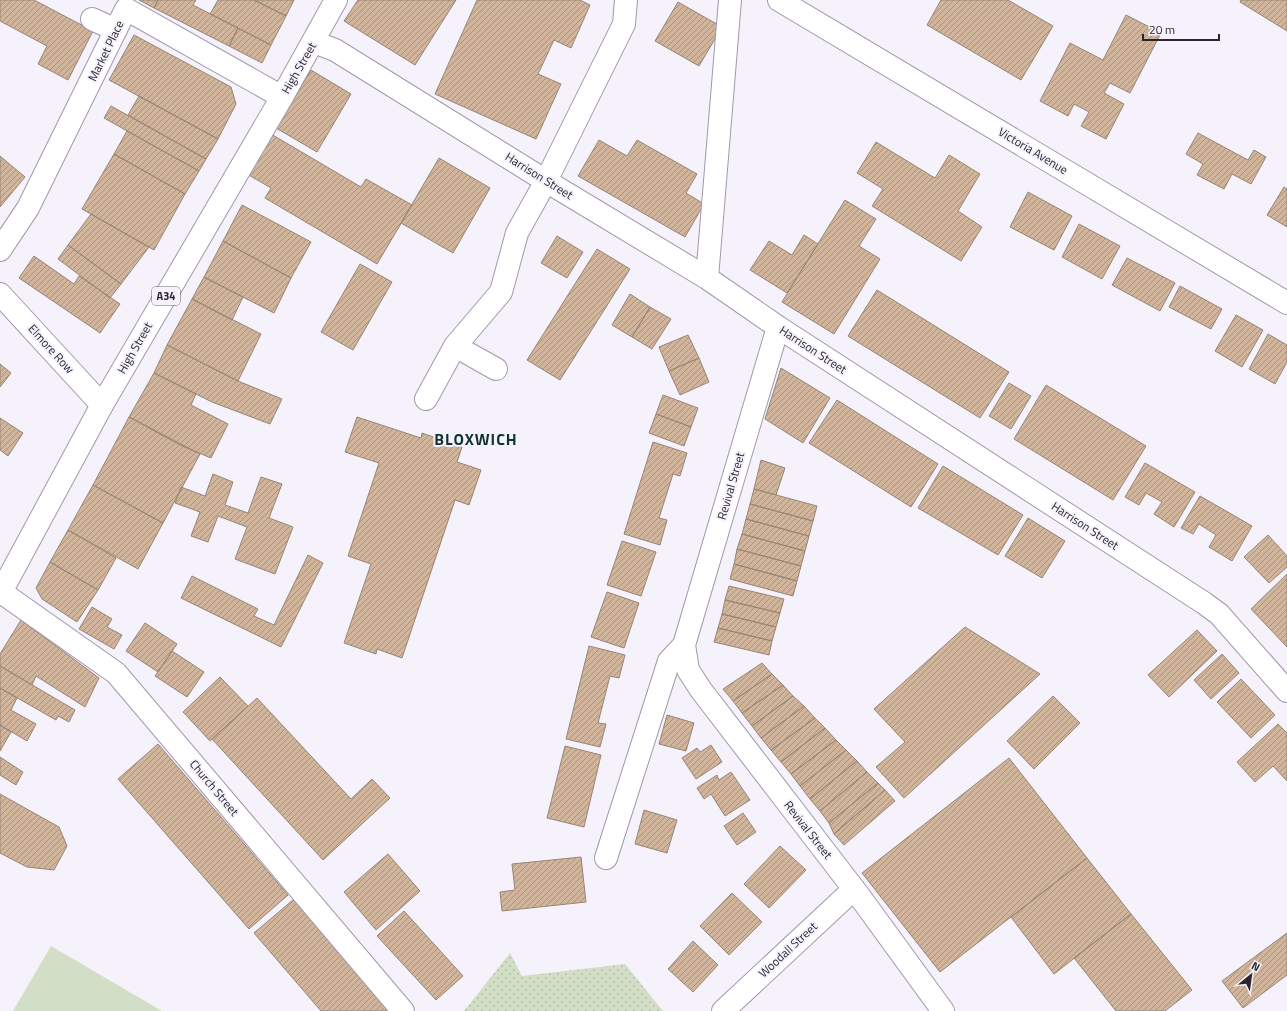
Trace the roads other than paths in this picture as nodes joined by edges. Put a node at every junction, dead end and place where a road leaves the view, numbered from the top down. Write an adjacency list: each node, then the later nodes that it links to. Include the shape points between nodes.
1 (336, 0): 7 (main road, High Street / A34)
2 (626, 0): 9 (main road, via 624,24)
3 (730, 0): 11 (main road)
4 (779, 0): 13 (main road, Victoria Avenue)
5 (92, 19): 6 (main road)
6 (116, 30): 8 (main road, Market Place, via 126,9); 10 (main road, Market Place, via 28,208)
7 (314, 42): 8 (main road, High Street / A34); 9 (main road, Harrison Street, via 335,50)
8 (282, 97): 18 (main road, High Street / A34)
9 (546, 181): 11 (main road, Harrison Street); 15 (main road, via 517,233 501,292)
10 (0, 250)
11 (707, 278): 14 (main road, Harrison Street)
12 (0, 294): 18 (main road, Elmore Row)
13 (1287, 303)
14 (778, 327): 20 (main road, Revival Street); 21 (main road, Harrison Street, via 1204,603 1219,614)
15 (455, 346): 16 (main road); 17 (main road)
16 (496, 369)
17 (426, 399)
18 (102, 405): 19 (main road, High Street / A34)
19 (0, 593): 24 (main road, Church Street, via 116,673)
20 (684, 645): 22 (main road, Revival Street, via 669,661); 23 (main road, Revival Street, via 688,670 701,690)
21 (1287, 691)
22 (606, 858)
23 (854, 889): 25 (main road, Woodall Street); 26 (main road, Revival Street)
24 (403, 1011)
25 (722, 1011)
26 (943, 1011)

